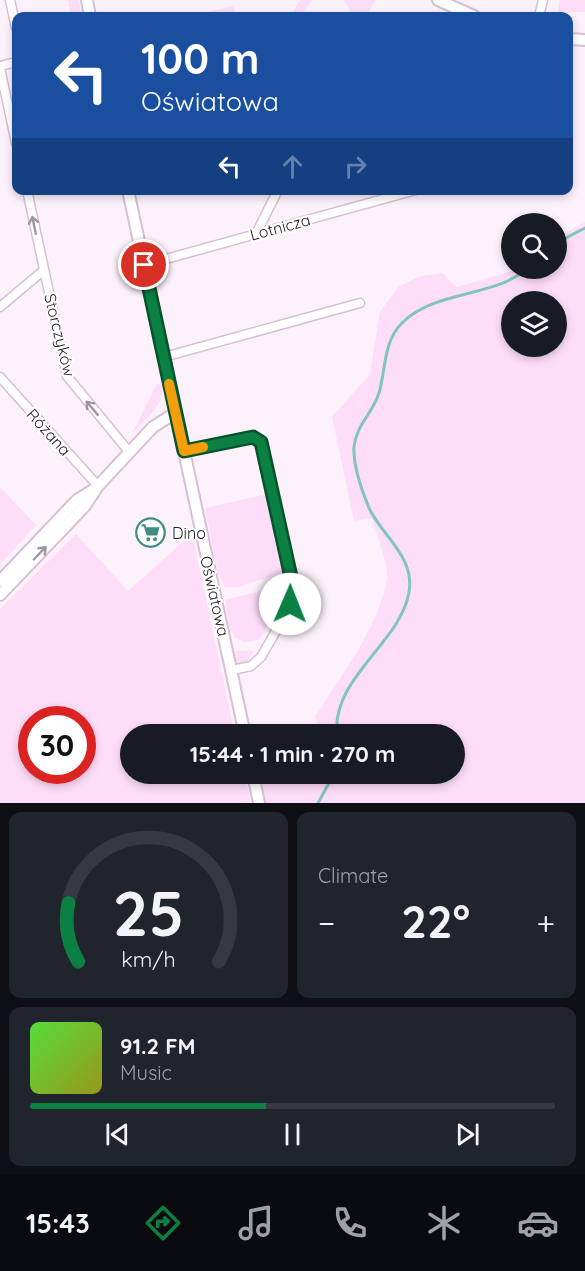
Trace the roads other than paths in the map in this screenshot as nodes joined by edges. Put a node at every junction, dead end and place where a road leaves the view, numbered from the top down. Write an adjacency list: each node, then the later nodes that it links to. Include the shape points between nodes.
1 (438, 0): 2 (street)
2 (465, 12)
3 (0, 67): 4 (street)
4 (12, 124)
5 (28, 195): 11 (street, Storczyków, one-way to 5)
6 (129, 195): 10 (street, Oświatowa)
7 (276, 195): 9 (street)
8 (398, 195): 9 (street, Lotnicza)
9 (256, 234): 10 (street, Lotnicza)
10 (144, 265): 14 (street, Oświatowa)
11 (44, 270): 13 (street, Storczyków); 18 (street, Storczyków, one-way to 11, via 67,376)
12 (360, 303): 14 (street)
13 (0, 307)
14 (164, 357): 16 (street, Oświatowa)
15 (0, 377): 19 (street, Różana)
16 (175, 413): 17 (street, Oświatowa); 18 (street, via 153,427)
17 (184, 451): 22 (street, Oświatowa); 22 (street, via 259,439 288,566 292,589 287,612 261,657 251,666)
18 (129, 453): 19 (street)
19 (98, 486): 20 (street, via 77,500); 21 (street, one-way to 19, via 85,506)
20 (0, 581)
21 (0, 596)
22 (232, 670): 23 (street, Oświatowa)
23 (243, 724)
24 (255, 784): 25 (street)
25 (259, 803)

